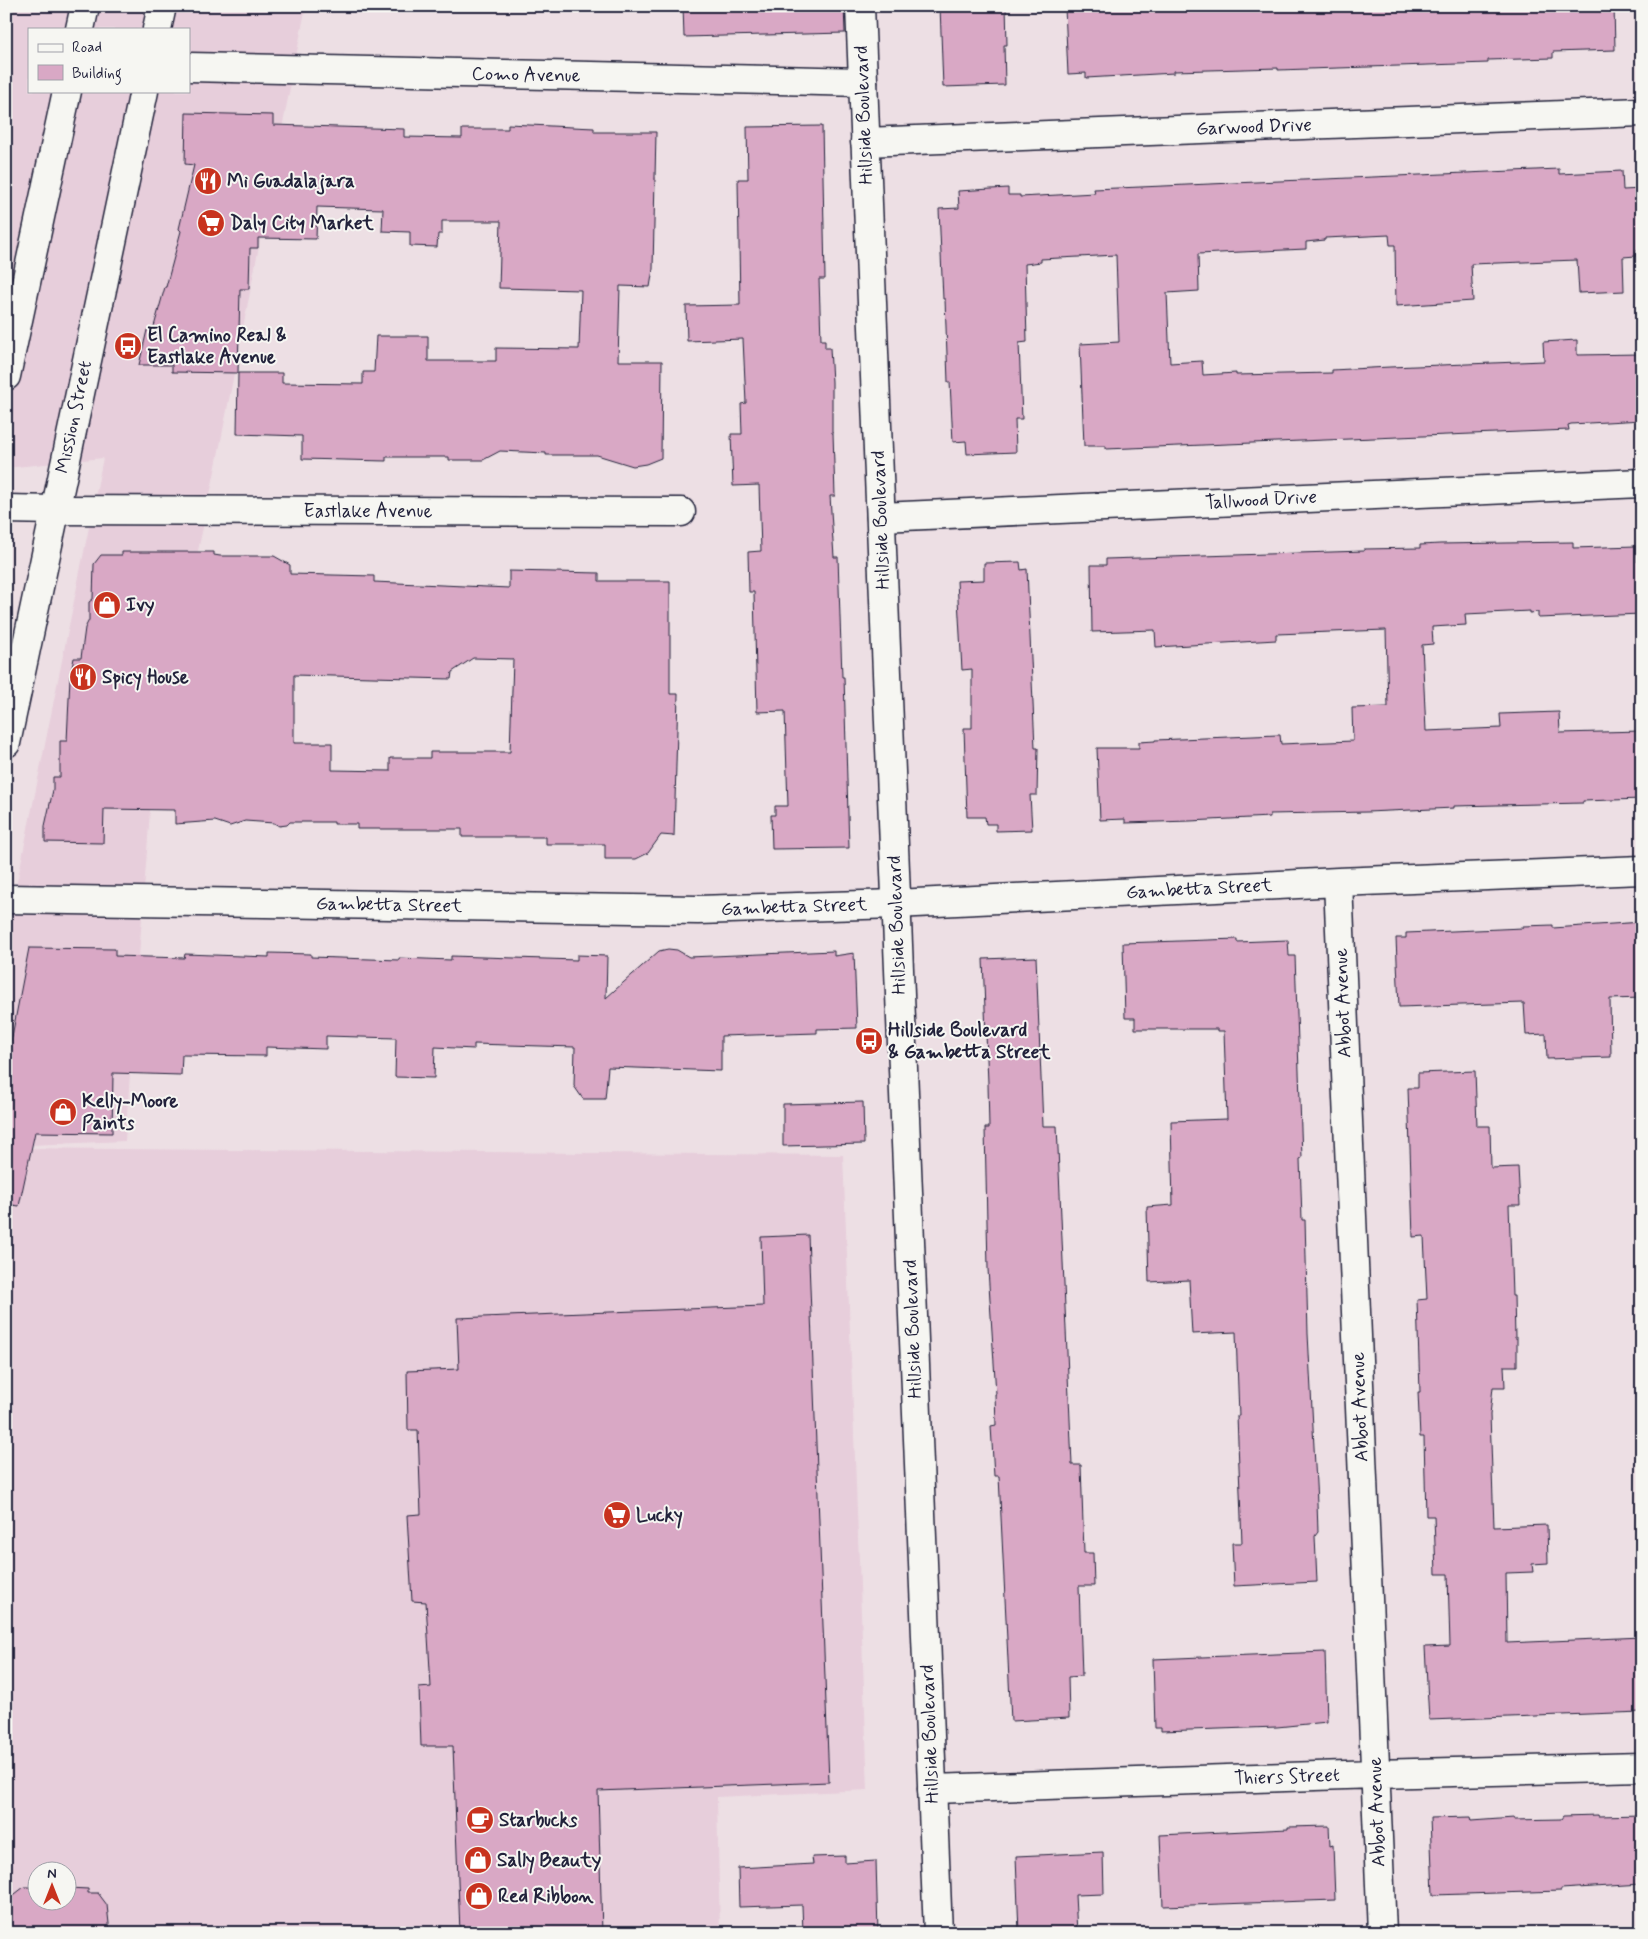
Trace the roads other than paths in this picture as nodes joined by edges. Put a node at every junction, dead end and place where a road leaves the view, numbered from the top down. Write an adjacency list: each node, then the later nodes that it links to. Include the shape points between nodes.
1 (85, 6): 4 (street)
2 (162, 6): 5 (street)
3 (860, 6): 7 (street, Hillside Boulevard)
4 (80, 28)
5 (157, 28)
6 (190, 67): 7 (street, Como Avenue)
7 (863, 82): 11 (street, Hillside Boulevard)
8 (67, 92): 12 (street)
9 (144, 92): 15 (street, Mission Street)
10 (1642, 112): 11 (street, Garwood Drive)
11 (865, 142): 17 (street, Hillside Boulevard)
12 (6, 376)
13 (1642, 484): 17 (street, Tallwood Drive)
14 (6, 509): 15 (street, Eastlake Avenue)
15 (54, 510): 16 (street, Eastlake Avenue); 18 (street, Mission Street)
16 (681, 512)
17 (880, 517): 22 (street, Hillside Boulevard)
18 (6, 743)
19 (1642, 870): 20 (street, Gambetta Street)
20 (1338, 882): 22 (street, Gambetta Street); 24 (street, Abbot Avenue)
21 (6, 899): 22 (street, Gambetta Street, via 698,910)
22 (896, 904): 25 (street, Hillside Boulevard)
23 (1642, 1768): 24 (street, Thiers Street)
24 (1375, 1774): 25 (street, Thiers Street); 27 (street, Abbot Avenue)
25 (932, 1789): 26 (street, Hillside Boulevard)
26 (938, 1933)
27 (1382, 1933)

